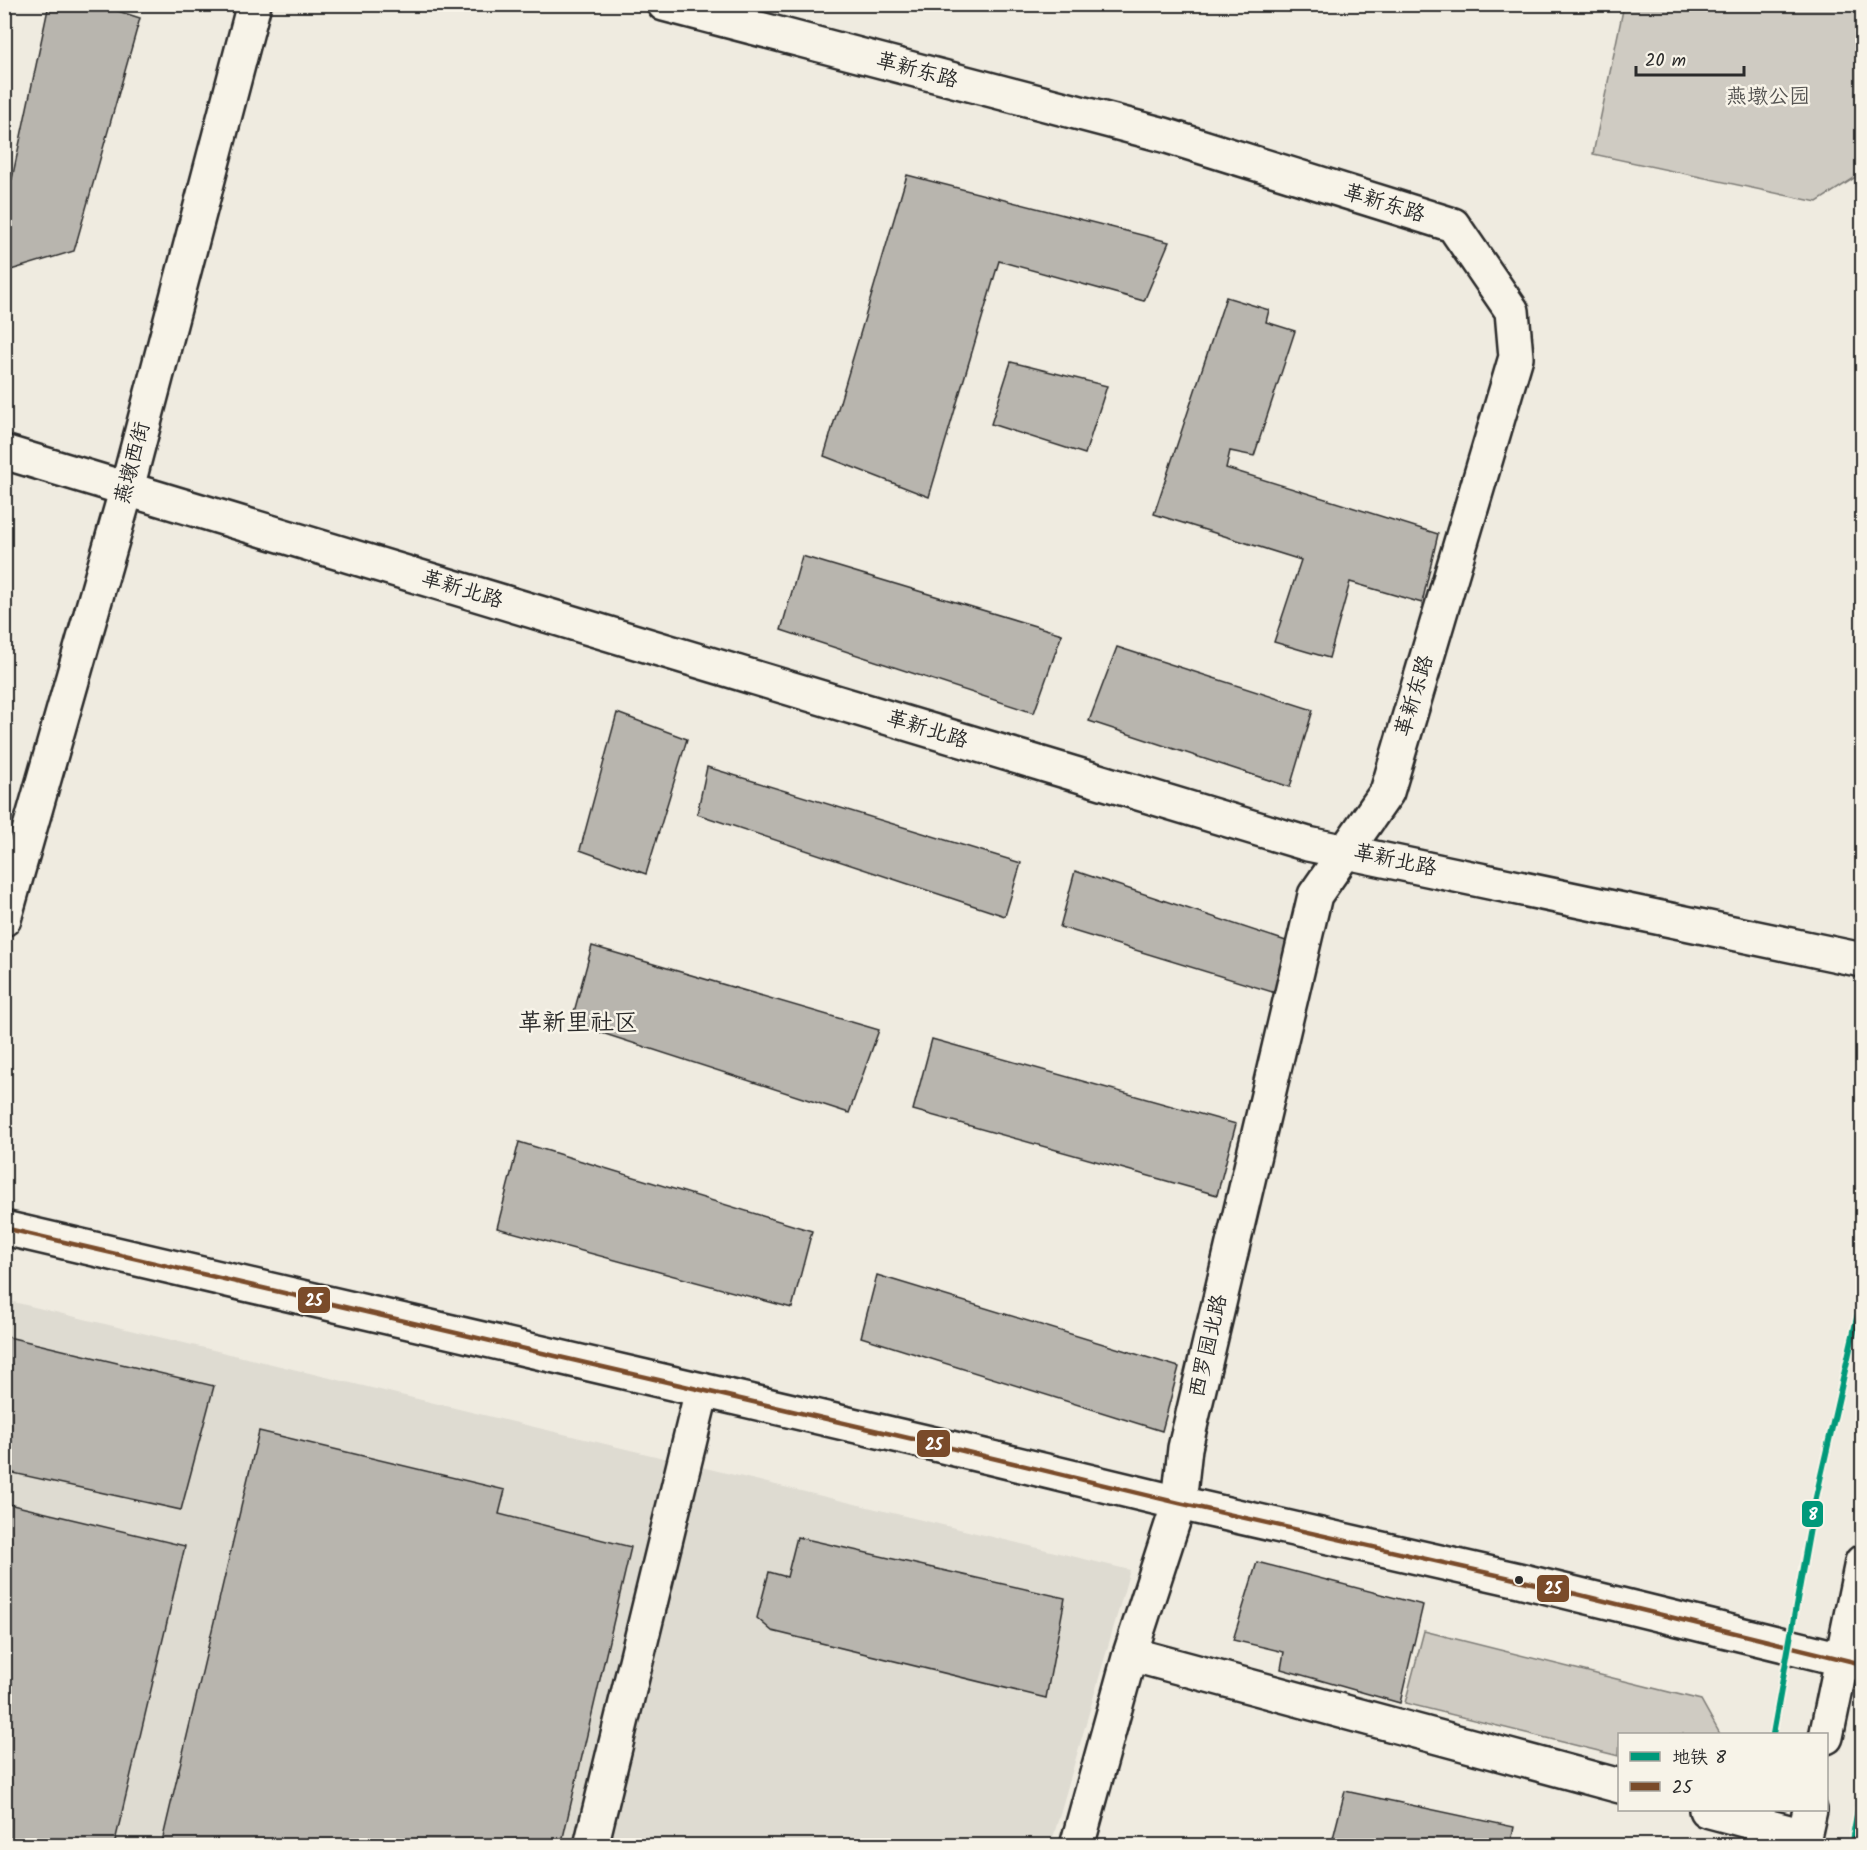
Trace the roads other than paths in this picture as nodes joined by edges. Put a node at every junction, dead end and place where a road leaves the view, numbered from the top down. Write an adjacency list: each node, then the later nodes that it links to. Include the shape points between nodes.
1 (254, 4): 4 (street, 燕墩西街)
2 (664, 4): 5 (street, 革新东路, via 1164,135 1453,225 1512,311 1516,357 1387,792)
3 (4, 452): 4 (street, 革新北路)
4 (127, 488): 5 (street, 革新北路, via 1308,844); 6 (street, 燕墩西街)
5 (1346, 851): 7 (street, 革新北路); 10 (street, 西罗园北路, via 1315,896 1185,1448)
6 (4, 919)
7 (1863, 960)
8 (4, 1228): 9 (street)
9 (702, 1390): 10 (street); 18 (street)
10 (1179, 1503): 12 (street, 西罗园北路); 13 (street)
11 (1863, 1562): 13 (street)
12 (1130, 1654): 15 (street); 19 (street, 西罗园北路)
13 (1852, 1661): 14 (street)
14 (1828, 1734)
15 (1618, 1785)
16 (1716, 1811): 17 (street)
17 (1806, 1830)
18 (591, 1845)
19 (1077, 1845)

